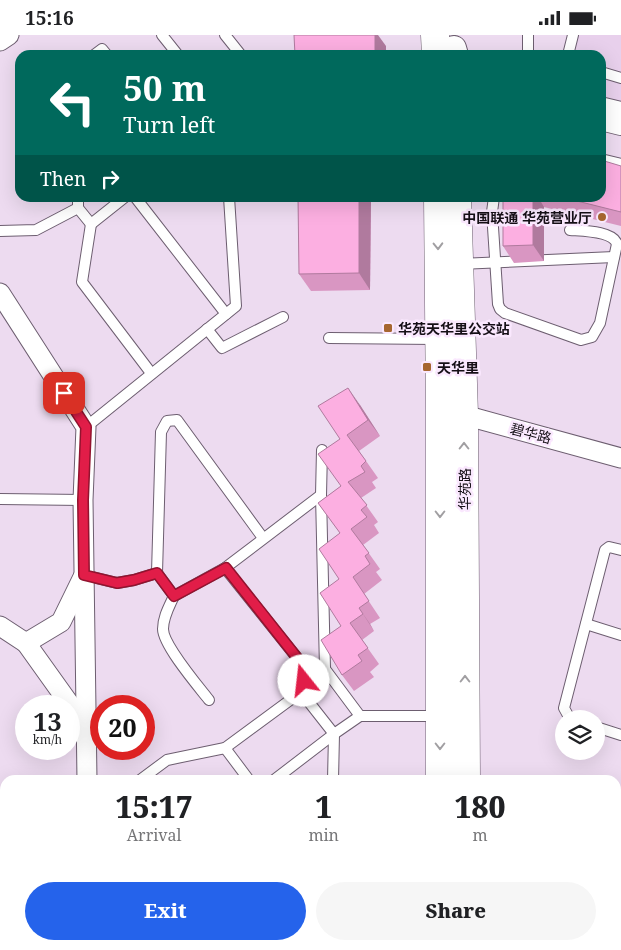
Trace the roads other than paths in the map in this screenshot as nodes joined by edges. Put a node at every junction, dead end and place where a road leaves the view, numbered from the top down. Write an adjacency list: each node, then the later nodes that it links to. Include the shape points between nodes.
1 (9, 35): 6 (street)
2 (162, 35): 7 (lane)
3 (225, 35): 8 (lane)
4 (528, 35): 9 (lane)
5 (573, 35): 10 (lane)
6 (0, 41)
7 (174, 50)
8 (237, 50)
9 (528, 50)
10 (569, 50)
11 (606, 74): 12 (lane)
12 (621, 78)
13 (606, 103): 14 (lane)
14 (621, 107)
15 (606, 119): 16 (street)
16 (621, 123)
17 (606, 132): 18 (street)
18 (621, 136)
19 (606, 160): 20 (lane)
20 (621, 164)
21 (119, 202): 28 (lane)
22 (139, 202): 36 (lane)
23 (229, 202): 36 (lane, via 236,306)
24 (438, 202): 40 (main road, 华苑路, one-way to 40)
25 (457, 202): 34 (main road, 华苑路)
26 (493, 202): 33 (lane)
27 (78, 203): 28 (lane); 30 (lane, via 36,230)
28 (91, 225): 41 (lane, via 82,282)
29 (570, 230): 31 (lane, via 610,235)
30 (0, 231)
31 (619, 244): 32 (lane)
32 (614, 257): 33 (lane); 33 (lane, via 600,323 592,337 581,340 504,313 498,304)
33 (496, 262): 34 (lane)
34 (458, 264): 40 (main road, 华苑路)
35 (0, 293): 43 (street)
36 (226, 314): 38 (lane)
37 (282, 317): 38 (lane, via 222,348)
38 (207, 329): 41 (lane)
39 (329, 338): 40 (lane)
40 (450, 339): 42 (main road, 华苑路)
41 (151, 373): 43 (lane)
42 (452, 412): 45 (street, 碧华路); 65 (main road, 华苑路)
43 (86, 427): 48 (street)
44 (322, 450): 46 (lane)
45 (621, 458)
46 (321, 495): 49 (lane); 60 (lane)
47 (0, 499): 48 (lane)
48 (83, 500): 53 (street)
49 (263, 538): 51 (lane); 52 (lane, via 177,420 167,421 161,432)
50 (621, 550): 55 (lane, via 605,549)
51 (226, 568): 54 (lane); 59 (lane)
52 (157, 573): 53 (lane, via 117,583); 54 (lane)
53 (84, 575): 58 (street, via 61,621); 66 (street)
54 (174, 596): 62 (lane, via 165,614 163,631 167,643)
55 (586, 624): 57 (lane); 63 (lane)
56 (0, 626): 58 (street)
57 (621, 635)
58 (26, 643): 66 (street)
59 (306, 669): 60 (lane); 61 (lane)
60 (324, 669): 64 (lane)
61 (301, 692): 68 (lane); 70 (lane)
62 (209, 701)
63 (565, 710)
64 (360, 716): 65 (lane); 68 (lane)
65 (453, 716): 76 (main road, 华苑路, one-way to 76); 77 (main road, 华苑路)
66 (86, 727): 71 (street)
67 (605, 730): 69 (lane)
68 (334, 734): 74 (lane); 75 (lane)
69 (621, 735)
70 (225, 748): 72 (lane, via 167,761); 73 (lane)
71 (87, 775)
72 (147, 775)
73 (245, 775)
74 (281, 775)
75 (333, 775)
76 (441, 775)
77 (465, 775)

